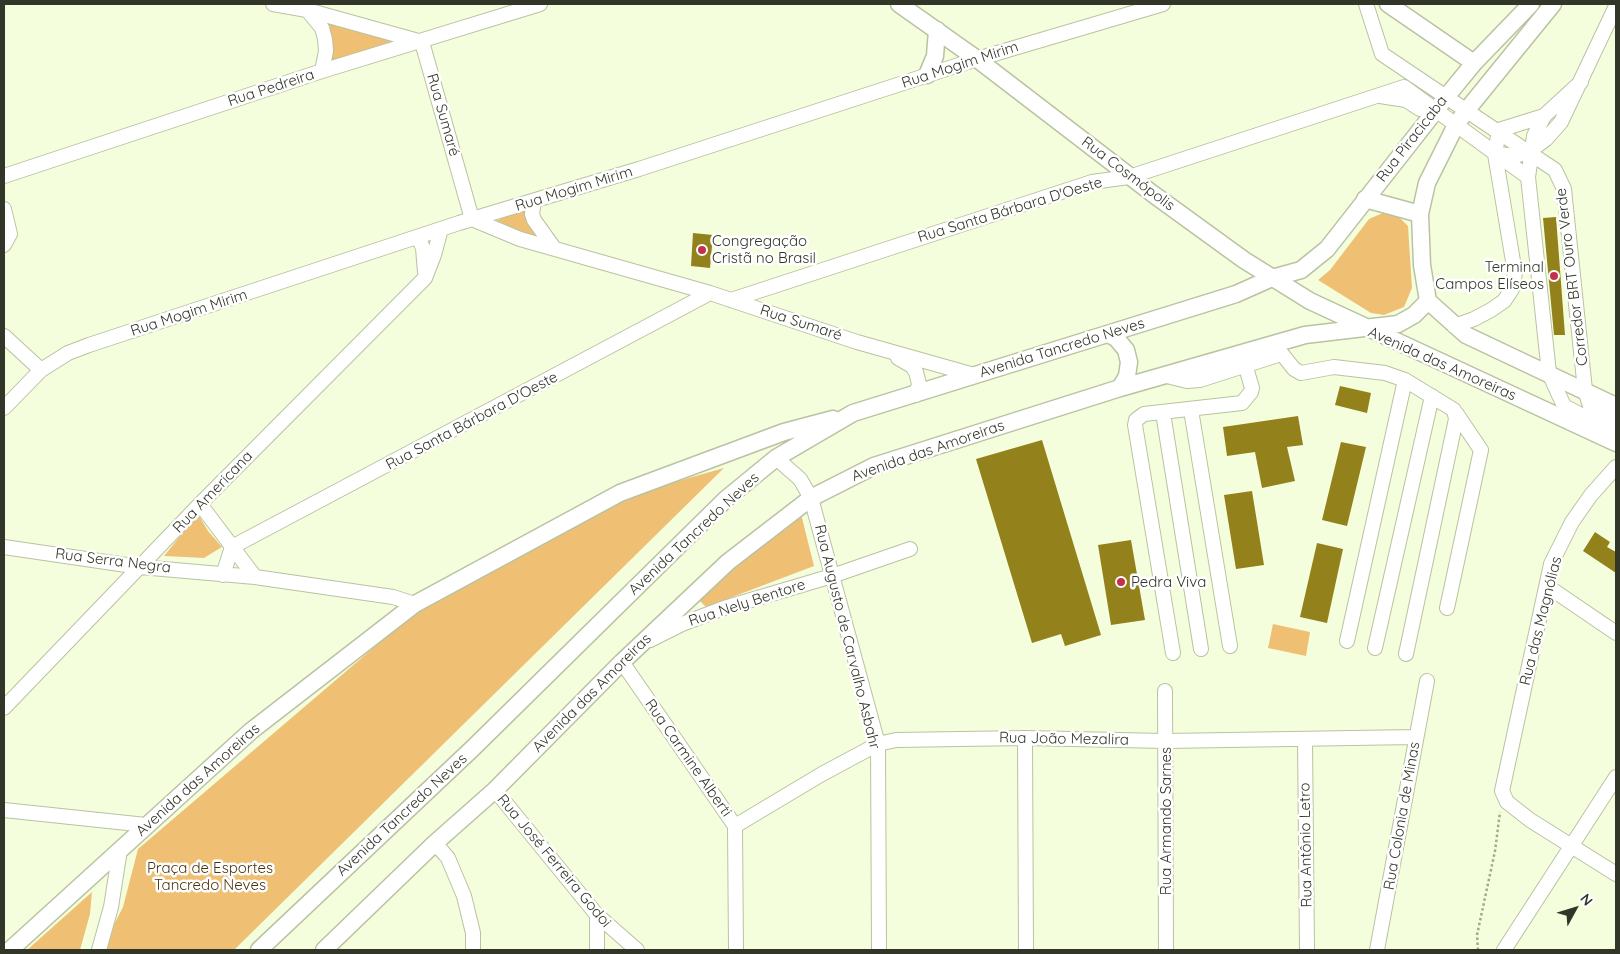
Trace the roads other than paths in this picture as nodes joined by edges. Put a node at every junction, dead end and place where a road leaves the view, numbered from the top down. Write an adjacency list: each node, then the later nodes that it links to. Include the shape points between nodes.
1 (274, 4): 10 (street)
2 (540, 4): 12 (street, Rua Pedreira)
3 (899, 4): 11 (main road, Rua Cosmópolis)
4 (1163, 4): 13 (street, Rua Mogim Mirim)
5 (1366, 4): 18 (street, Corredor BRT Ouro Verde, via 1382,54)
6 (1388, 4): 14 (main road)
7 (1531, 4): 14 (main road, Rua Piracicaba)
8 (1553, 4): 19 (main road)
9 (1616, 6): 17 (street)
10 (307, 10): 12 (street); 15 (street, via 322,28 325,40)
11 (936, 30): 13 (main road, Rua Cosmópolis); 16 (main road, via 935,56)
12 (422, 42): 15 (street, Rua Pedreira); 33 (street, Rua Sumaré)
13 (977, 59): 16 (street, Rua Mogim Mirim); 27 (main road, Rua Cosmópolis)
14 (1474, 63): 18 (main road, Rua Piracicaba)
15 (322, 71): 26 (street, Rua Pedreira)
16 (928, 75): 30 (street, Rua Mogim Mirim)
17 (1581, 82): 21 (street); 24 (street, via 1561,122)
18 (1447, 96): 19 (street, Corredor BRT Ouro Verde); 20 (main road, Rua Piracicaba)
19 (1466, 111): 22 (main road); 23 (street, Corredor BRT Ouro Verde)
20 (1432, 113): 22 (street); 27 (street, Rua Santa Bárbara D'Oeste, via 1404,87); 29 (main road, Rua Piracicaba)
21 (1544, 116): 23 (street); 24 (street)
22 (1456, 125): 25 (street); 32 (main road, via 1428,183)
23 (1499, 130): 24 (street, Corredor BRT Ouro Verde); 25 (street)
24 (1530, 151): 25 (street, via 1516,156); 28 (street); 57 (street, Corredor BRT Ouro Verde, via 1555,170 1564,189)
25 (1495, 154): 28 (street); 45 (street, via 1515,273 1512,289 1504,301 1490,310)
26 (4, 176)
27 (1129, 177): 38 (main road, Rua Cosmópolis); 43 (street, Rua Santa Bárbara D'Oeste, via 1092,182)
28 (1528, 178): 53 (street)
29 (1365, 199): 32 (main road); 40 (main road, Rua Piracicaba, via 1319,257 1301,270)
30 (534, 201): 33 (street, Rua Mogim Mirim); 37 (street, via 534,220)
31 (4, 209): 36 (street, via 10,234)
32 (1420, 214): 44 (main road, via 1422,265)
33 (472, 218): 34 (street, Rua Mogim Mirim); 37 (street, Rua Sumaré, via 520,239)
34 (442, 229): 35 (street, Rua Mogim Mirim); 39 (street, Rua Americana)
35 (418, 237): 39 (street, via 423,248); 52 (street, Rua Mogim Mirim, via 90,345 68,353)
36 (4, 245)
37 (554, 248): 41 (street, Rua Sumaré)
38 (1244, 260): 40 (main road, Rua Cosmópolis); 42 (main road, via 1250,279)
39 (425, 278): 73 (street, Rua Americana)
40 (1272, 278): 42 (main road, Avenida Tancredo Neves); 46 (main road, Rua Cosmópolis, via 1310,302)
41 (710, 294): 43 (street, Rua Sumaré); 75 (street, Rua Santa Bárbara D'Oeste)
42 (1236, 294): 47 (main road, Avenida Tancredo Neves)
43 (731, 300): 49 (street, Rua Sumaré)
44 (1428, 301): 45 (main road); 46 (main road, via 1408,320)
45 (1454, 326): 53 (main road, via 1466,335)
46 (1367, 328): 50 (main road, Avenida das Amoreiras, via 1305,335); 68 (main road, Avenida das Amoreiras)
47 (1108, 334): 54 (main road, Avenida Tancredo Neves); 56 (main road, via 1126,350 1129,362 1127,376)
48 (4, 336): 52 (street)
49 (875, 346): 54 (street, Rua Sumaré); 58 (street, Rua Sumaré, via 912,366 918,377)
50 (1278, 349): 51 (main road, Avenida das Amoreiras); 55 (street, via 1294,370 1301,373 1334,367 1385,373)
51 (1244, 360): 56 (main road, Avenida das Amoreiras); 62 (street, via 1251,392 1242,403)
52 (41, 370): 61 (street, Rua Mogim Mirim)
53 (1549, 373): 57 (main road); 67 (street, via 1564,406)
54 (974, 375): 58 (main road, Avenida Tancredo Neves)
55 (1405, 380): 59 (street); 85 (street)
56 (1120, 388): 72 (main road, Avenida das Amoreiras, via 874,466)
57 (1585, 390): 60 (main road); 66 (street, Corredor BRT Ouro Verde, via 1590,406)
58 (916, 395): 65 (main road, Avenida Tancredo Neves)
59 (1432, 396): 64 (street, via 1452,407); 89 (street)
60 (1616, 406)
61 (4, 408)
62 (1191, 410): 63 (street); 87 (street)
63 (1163, 413): 88 (street); 90 (street, via 1142,415 1134,425)
64 (1456, 413): 83 (street, via 1481,450); 91 (street)
65 (852, 414): 69 (main road, Avenida das Amoreiras, via 784,432); 70 (main road, Avenida Tancredo Neves)
66 (1616, 419)
67 (1616, 433)
68 (1616, 443)
69 (714, 457): 70 (main road, Avenida das Amoreiras, via 755,453); 82 (main road, Avenida das Amoreiras, via 620,492)
70 (776, 458): 72 (street, Rua Augusto de Carvalho Asbahr, via 800,479); 113 (main road, Avenida Tancredo Neves, via 726,499 473,748)
71 (1616, 467): 81 (street, Rua das Magnólias, via 1572,522 1552,564)
72 (811, 498): 79 (street, Rua Augusto de Carvalho Asbahr); 86 (main road, Avenida das Amoreiras, via 728,562)
73 (200, 504): 75 (street); 77 (street, Rua Americana)
74 (4, 547): 77 (street, Rua Serra Negra)
75 (232, 547): 78 (street); 80 (street)
76 (910, 548): 79 (street, Rua Nely Bentore)
77 (140, 567): 78 (street, Rua Serra Negra); 95 (street, Rua Americana)
78 (223, 575): 80 (street, Rua Serra Negra)
79 (832, 576): 86 (street, Rua Nely Bentore, via 724,608); 100 (street, Rua Augusto de Carvalho Asbahr)
80 (255, 577): 82 (street, Rua Serra Negra, via 393,597)
81 (1547, 586): 84 (street); 107 (street, Rua das Magnólias, via 1502,791 1515,809)
82 (415, 604): 104 (main road, Avenida das Amoreiras, via 251,731)
83 (1447, 608)
84 (1616, 633)
85 (1347, 641)
86 (644, 643): 92 (main road, Avenida das Amoreiras)
87 (1230, 646)
88 (1201, 648)
89 (1375, 648)
90 (1173, 653)
91 (1406, 654)
92 (622, 662): 102 (main road, Avenida das Amoreiras); 105 (street, Rua Carmine Alberti)
93 (1427, 681): 97 (street, Rua Colonia de Minas)
94 (1165, 691): 99 (street, Rua Armando Sarnes)
95 (4, 708)
96 (1025, 738): 99 (street, Rua João Mezalira); 100 (street, Rua João Mezalira, via 896,740); 120 (street)
97 (1415, 738): 98 (street, Rua João Mezalira); 123 (street, Rua Colonia de Minas)
98 (1305, 739): 99 (street, Rua João Mezalira); 122 (street, Rua Antônio Letro)
99 (1166, 741): 121 (street, Rua Armando Sarnes)
100 (878, 744): 105 (street, Rua João Mezalira); 119 (street, Rua Augusto de Carvalho Asbahr)
101 (1616, 777): 107 (street)
102 (495, 790): 106 (main road, Avenida das Amoreiras); 110 (street, Rua José Ferreira Godoi)
103 (4, 810): 104 (street)
104 (146, 825): 108 (main road, Avenida das Amoreiras)
105 (735, 826): 118 (street, Rua Carmine Alberti)
106 (435, 843): 114 (main road, Avenida das Amoreiras); 115 (street, via 448,858 464,896 473,933)
107 (1572, 846): 109 (street); 124 (street)
108 (120, 850): 111 (main road, Avenida das Amoreiras); 112 (street, via 111,907)
109 (1616, 874)
110 (597, 915): 116 (street); 117 (street, Rua José Ferreira Godoi)
111 (10, 950)
112 (99, 950)
113 (259, 950)
114 (324, 950)
115 (473, 950)
116 (597, 950)
117 (637, 950)
118 (736, 950)
119 (879, 950)
120 (1026, 950)
121 (1166, 950)
122 (1307, 950)
123 (1378, 950)
124 (1504, 950)

